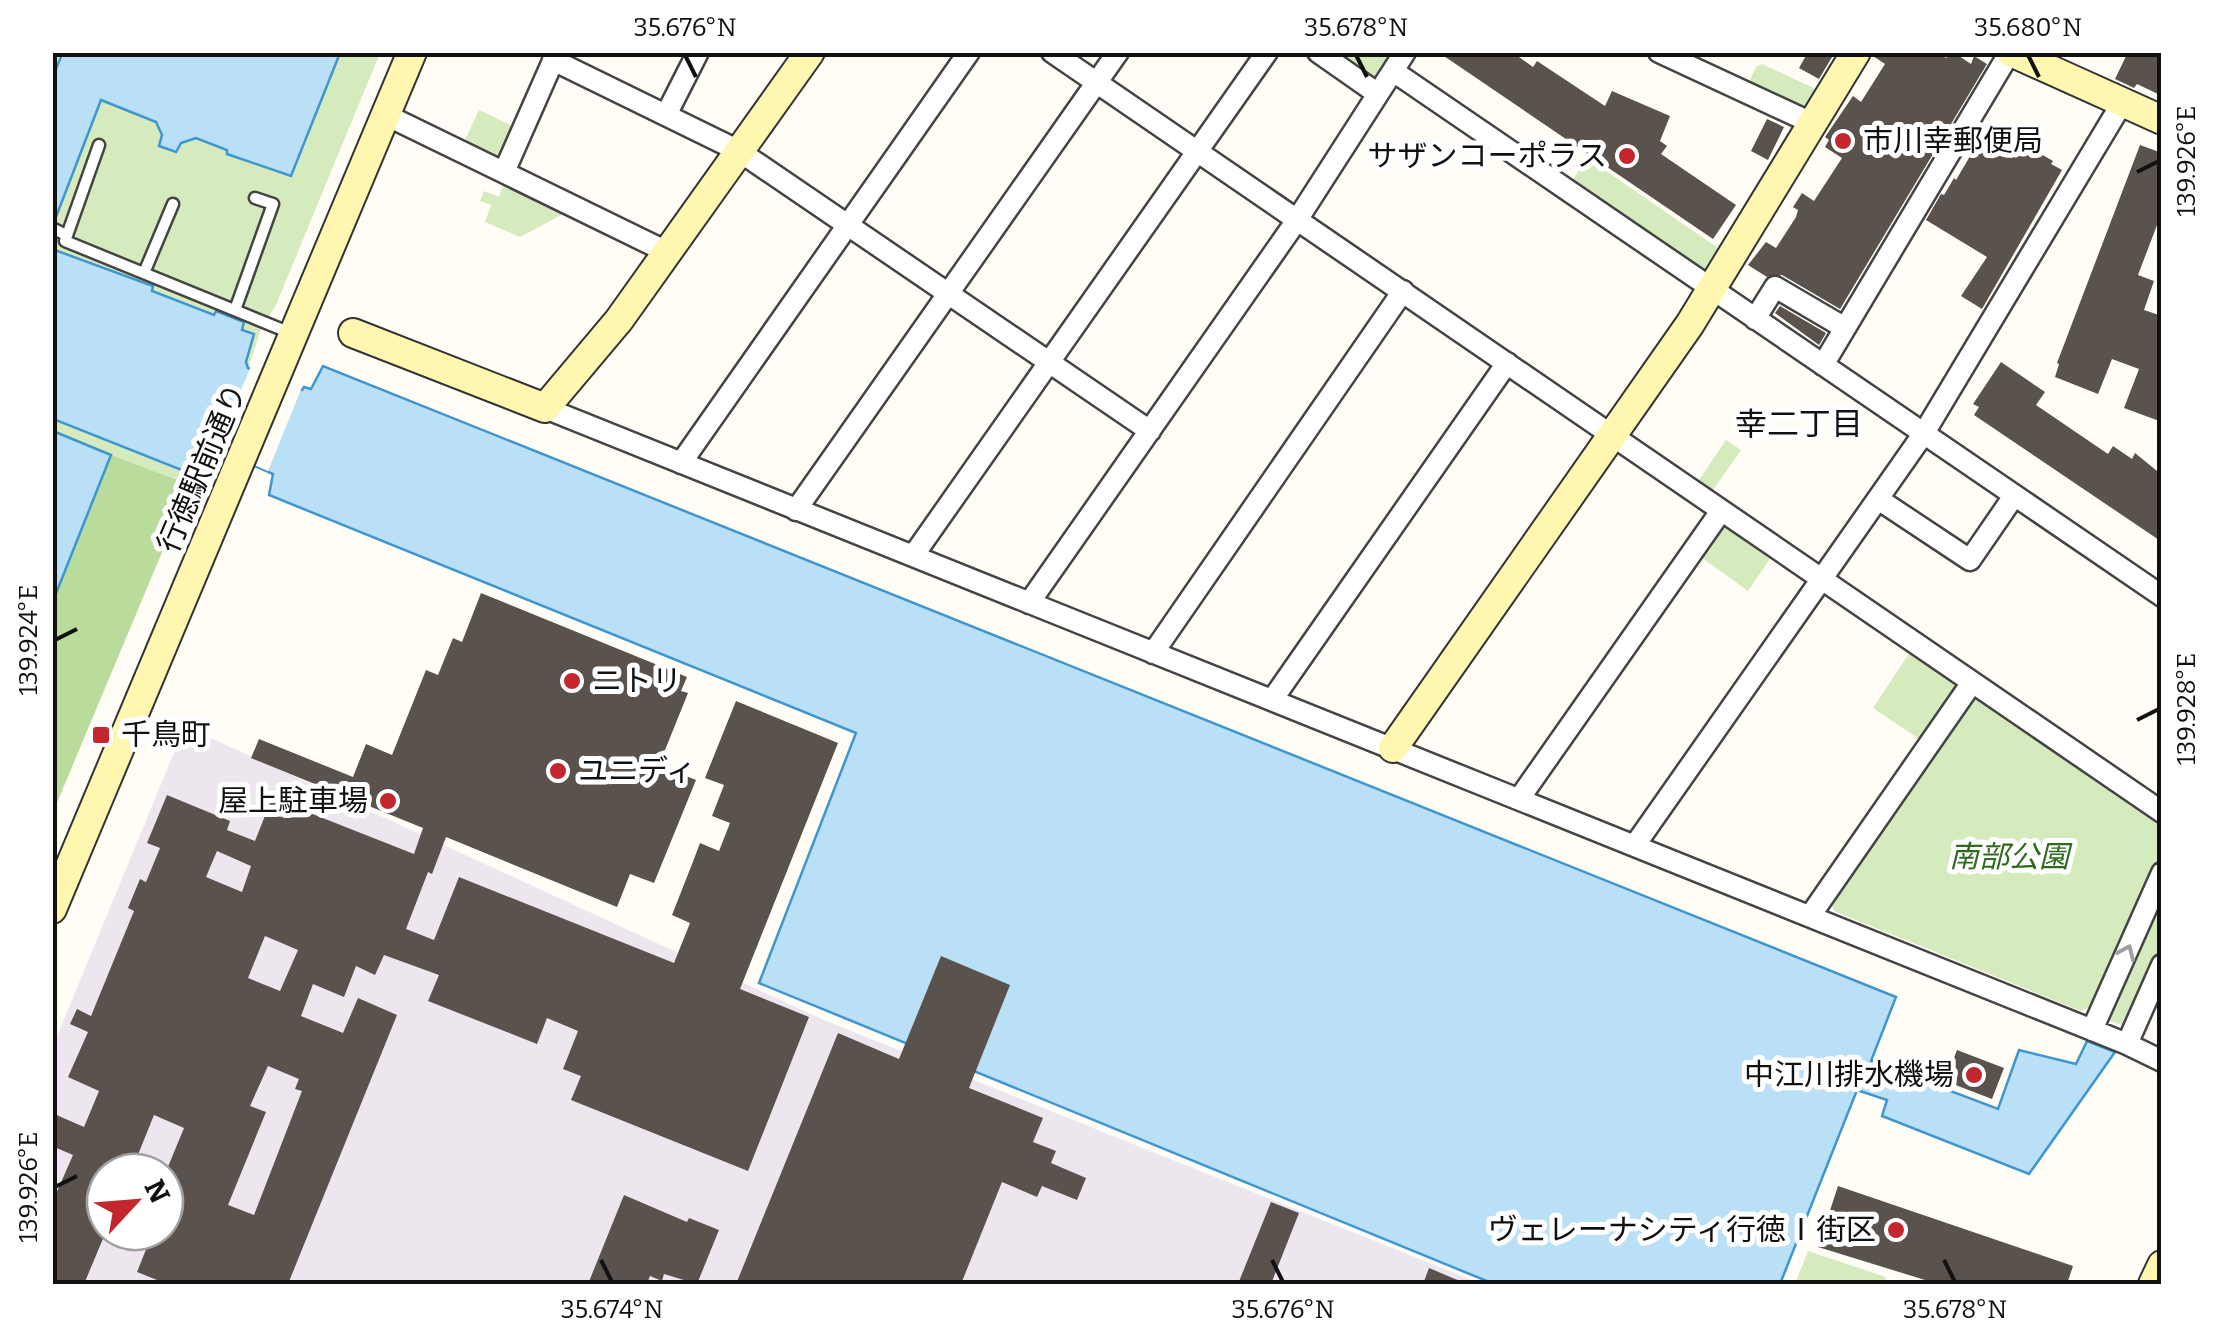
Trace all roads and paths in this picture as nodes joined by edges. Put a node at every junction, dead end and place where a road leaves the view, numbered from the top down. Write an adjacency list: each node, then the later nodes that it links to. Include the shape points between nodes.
1 (412, 52): 17 (street, 行徳駅前通り)
2 (698, 52): 18 (street)
3 (810, 52): 22 (street)
4 (969, 52): 28 (street)
5 (1052, 52): 14 (street)
6 (1118, 52): 14 (street)
7 (1267, 52): 23 (street)
8 (1318, 52): 15 (street)
9 (1660, 52): 20 (street)
10 (1856, 52): 20 (street)
11 (2010, 52): 16 (street); 38 (street)
12 (555, 56): 18 (street); 24 (street)
13 (1399, 62): 15 (street); 33 (street)
14 (1096, 82): 23 (street); 35 (street)
15 (1378, 94): 27 (street)
16 (2122, 103): 19 (street); 46 (street)
17 (386, 115): 24 (street); 40 (street, 行徳駅前通り)
18 (666, 115): 22 (street)
19 (2162, 120)
20 (1814, 124): 33 (street)
21 (99, 145): 30 (lane)
22 (739, 151): 28 (street); 31 (street)
23 (1197, 152): 27 (street); 41 (street)
24 (504, 172): 31 (street)
25 (255, 198): 36 (lane, via 272,204)
26 (173, 204): 32 (lane)
27 (1297, 220): 34 (street); 45 (street)
28 (848, 225): 35 (street); 48 (street)
29 (52, 228): 30 (lane)
30 (66, 236): 32 (lane, via 64,241)
31 (668, 252): 44 (street)
32 (144, 273): 36 (lane)
33 (1714, 288): 37 (street); 47 (street)
34 (1403, 291): 42 (street); 57 (street)
35 (948, 294): 41 (street); 51 (street)
36 (235, 310): 40 (lane)
37 (1756, 320): 38 (street, via 1775,288); 43 (street)
38 (1845, 328): 43 (street)
39 (353, 333): 44 (street)
40 (294, 334): 65 (street, 行徳駅前通り)
41 (1049, 362): 45 (street); 53 (street)
42 (1507, 363): 47 (street); 59 (street)
43 (1823, 365): 46 (street)
44 (545, 408): 48 (street)
45 (1150, 431): 56 (street)
46 (1924, 433): 49 (street); 50 (street)
47 (1612, 436): 52 (street); 60 (street)
48 (681, 463): 51 (street)
49 (2014, 496): 50 (street, via 1970,560); 55 (street)
50 (1878, 499): 54 (street)
51 (796, 510): 53 (street)
52 (1721, 511): 54 (street); 61 (street)
53 (913, 556): 56 (street)
54 (1821, 580): 58 (street); 63 (street)
55 (2162, 596)
56 (1029, 603): 57 (street)
57 (1153, 653): 59 (street)
58 (1971, 684): 62 (street); 66 (street)
59 (1272, 700): 60 (street)
60 (1393, 748): 61 (street)
61 (1519, 798): 63 (street)
62 (2162, 812)
63 (1635, 845): 66 (street)
64 (2162, 874): 68 (street, one-way to 64)
65 (52, 910)
66 (1810, 916): 68 (street)
67 (2162, 964): 69 (street)
68 (2092, 1030): 69 (street)
69 (2127, 1044): 70 (street)
70 (2162, 1061)
71 (2162, 1265): 72 (street)
72 (2153, 1284)

